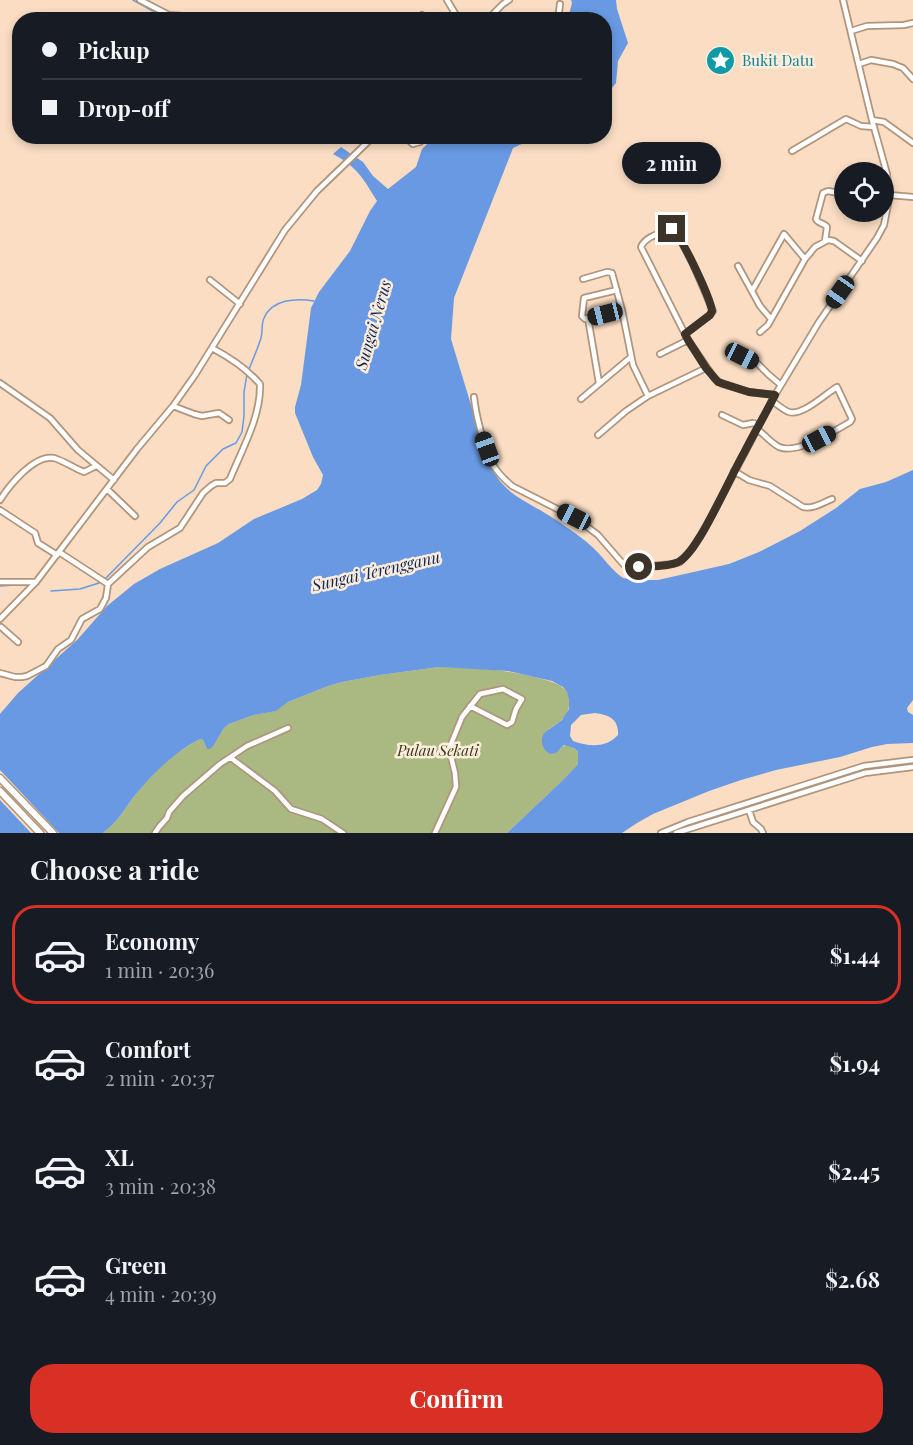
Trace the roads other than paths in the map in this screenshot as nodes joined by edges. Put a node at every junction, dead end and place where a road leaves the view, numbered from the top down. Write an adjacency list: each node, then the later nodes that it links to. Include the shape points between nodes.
1 (141, 0): 5 (street)
2 (509, 0): 6 (street)
3 (843, 0): 9 (street)
4 (560, 4): 7 (street)
5 (163, 12)
6 (495, 12)
7 (559, 12)
8 (913, 24): 9 (street, via 863,26)
9 (851, 31): 10 (street)
10 (859, 64): 11 (street, via 871,60 893,64); 12 (street)
11 (913, 79)
12 (873, 120): 13 (street); 14 (street, via 884,122)
13 (874, 127): 16 (street, via 846,119); 17 (street)
14 (913, 143)
15 (366, 144): 30 (street, via 285,230)
16 (792, 151)
17 (884, 162)
18 (834, 192): 22 (street, via 823,193 816,219 828,227)
19 (894, 195): 20 (street)
20 (913, 197)
21 (884, 222): 24 (street)
22 (825, 241): 23 (street); 24 (street, via 837,242)
23 (805, 259): 29 (street, via 784,234); 33 (street)
24 (862, 261): 44 (street)
25 (738, 266): 29 (street)
26 (583, 279): 28 (street, via 610,272)
27 (210, 280): 30 (street)
28 (617, 290): 31 (street); 32 (street, via 584,298 582,316)
29 (752, 291): 33 (street)
30 (240, 304): 37 (street)
31 (622, 310): 32 (street); 40 (street)
32 (588, 318): 43 (street)
33 (771, 319): 34 (street)
34 (760, 332)
35 (685, 334): 35 (street, via 641,247 646,240 670,229 677,233 688,254 712,311); 36 (street)
36 (688, 340): 38 (street); 41 (street)
37 (212, 348): 50 (street); 66 (street, via 260,384 255,417 228,482 211,486 180,528 148,547)
38 (660, 354)
39 (742, 356): 44 (street, via 757,363)
40 (631, 357): 43 (street); 46 (street)
41 (706, 368): 45 (street, via 722,384); 46 (street)
42 (0, 383): 55 (street, via 51,418)
43 (599, 383): 48 (street)
44 (781, 385): 45 (street)
45 (775, 395): 49 (street)
46 (648, 396): 54 (street)
47 (474, 397): 56 (street, via 494,467 505,480 577,519 598,535 624,565 680,562 703,532)
48 (580, 399)
49 (772, 401): 53 (street); 53 (street, via 797,413 837,387 852,419 819,439 790,449 779,447)
50 (173, 406): 52 (street, via 202,416 219,413); 57 (street)
51 (722, 415): 53 (street)
52 (229, 420)
53 (758, 427): 56 (street)
54 (598, 435)
55 (96, 466): 57 (street); 60 (street, via 84,472 47,458 26,468)
56 (734, 471): 59 (street, via 770,486 803,507 815,507)
57 (114, 480): 58 (street)
58 (107, 489): 62 (street); 63 (street)
59 (832, 499)
60 (0, 500)
61 (0, 510): 63 (street, via 35,533 38,543)
62 (135, 516)
63 (58, 553): 65 (street); 66 (street)
64 (0, 582): 65 (street)
65 (36, 582): 67 (street)
66 (108, 585): 71 (street, via 100,609 82,619 71,640 58,649 46,666 22,677)
67 (0, 619)
68 (0, 626): 69 (street); 70 (street)
69 (0, 635)
70 (18, 642)
71 (0, 673)
72 (470, 706): 84 (street, via 507,725 522,699 503,689 480,694 462,717 451,744 456,787)
73 (288, 728): 74 (street, via 247,746)
74 (231, 758): 82 (street, via 183,796); 83 (street, via 275,791 291,809 322,819)
75 (913, 760): 85 (street, via 864,766)
76 (913, 766): 79 (street, via 865,773)
77 (0, 778): 81 (main road)
78 (0, 791): 80 (main road)
79 (749, 810): 86 (street); 87 (street)
80 (40, 833)
81 (53, 833)
82 (155, 833)
83 (344, 833)
84 (435, 833)
85 (661, 833)
86 (676, 833)
87 (763, 833)

